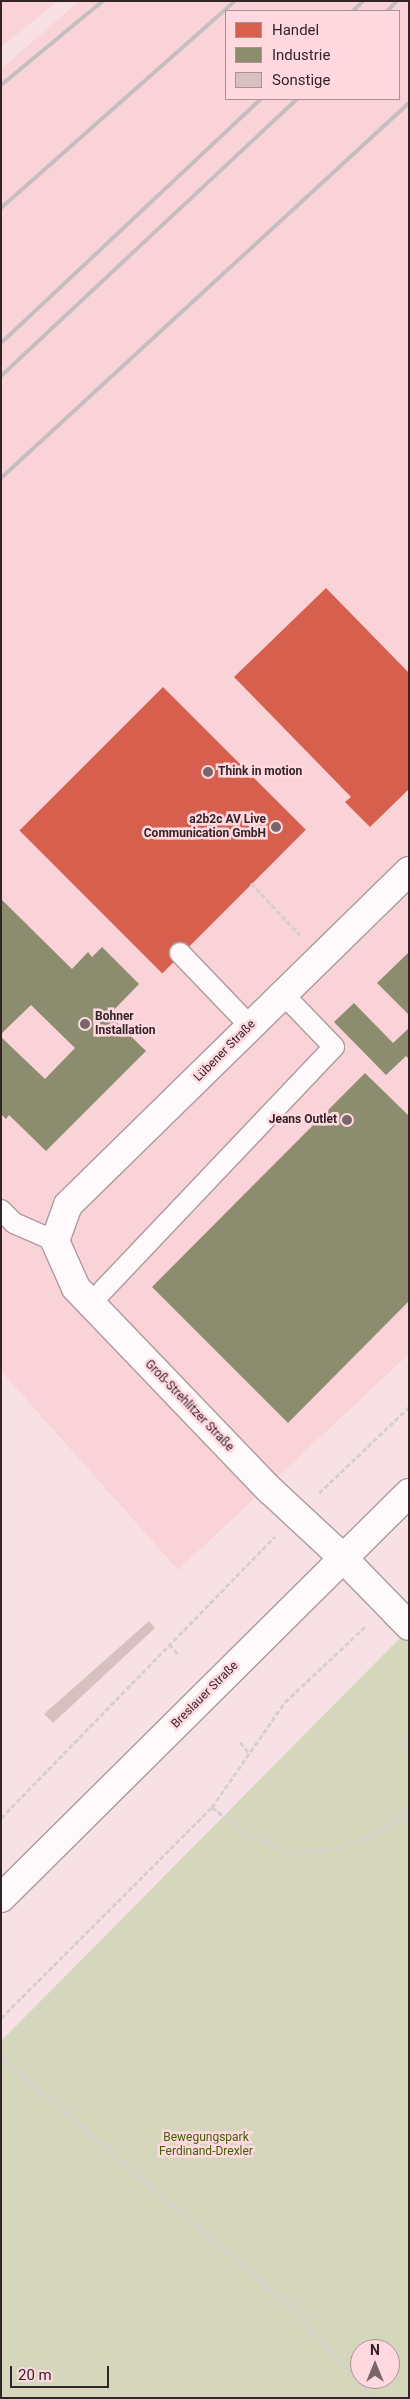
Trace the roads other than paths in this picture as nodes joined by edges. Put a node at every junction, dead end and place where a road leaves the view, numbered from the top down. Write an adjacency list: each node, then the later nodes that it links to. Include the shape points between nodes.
1 (409, 870): 3 (street, Lübener Straße)
2 (180, 953): 4 (lane)
3 (283, 994): 4 (street, Lübener Straße); 7 (lane, via 334,1047)
4 (250, 1026): 6 (street, Lübener Straße, via 68,1205)
5 (1, 1210): 6 (lane, via 14,1224)
6 (55, 1241): 7 (street, Groß-Strehlitzer Straße, via 76,1288)
7 (90, 1304): 9 (street, Groß-Strehlitzer Straße, via 296,1515)
8 (409, 1493): 9 (street, Breslauer Straße)
9 (342, 1557): 10 (street, Groß-Strehlitzer Straße); 11 (street, Breslauer Straße)
10 (409, 1626)
11 (1, 1898)

